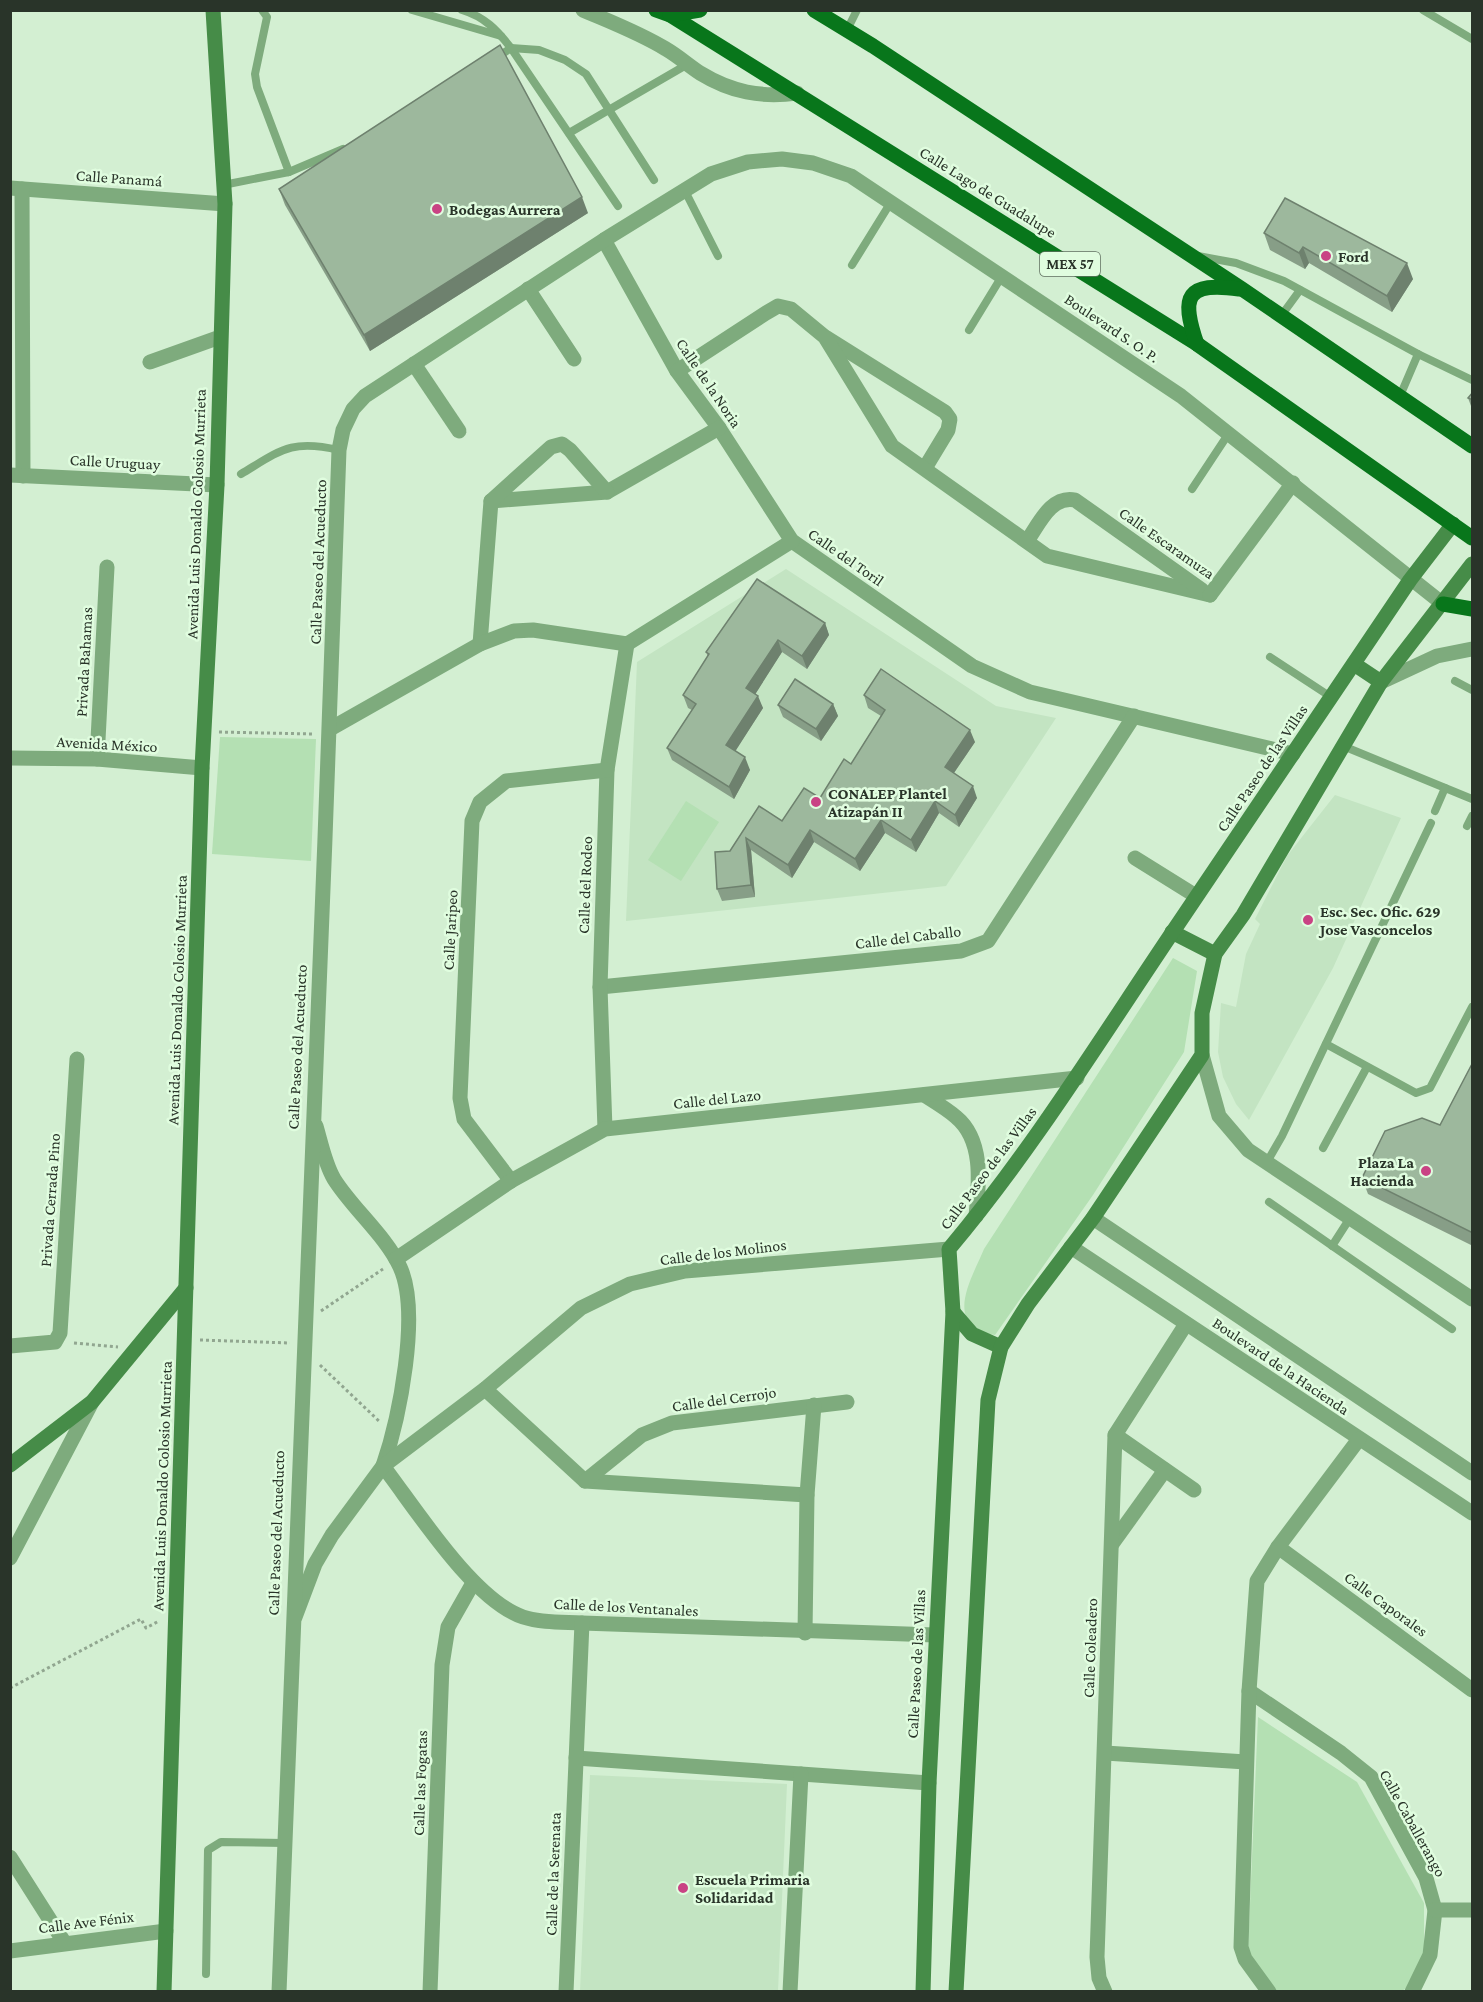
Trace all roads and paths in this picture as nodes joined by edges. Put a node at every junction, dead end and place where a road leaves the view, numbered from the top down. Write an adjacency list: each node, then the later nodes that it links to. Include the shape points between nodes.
1 (213, 10): 23 (street, Avenida Luis Donaldo Colosio Murrieta)
2 (262, 10): 21 (lane, via 267,17 255,74 256,87)
3 (412, 10): 12 (lane)
4 (462, 10): 12 (lane, via 493,25)
5 (583, 10): 15 (street, via 628,28)
6 (700, 10): 10 (main road)
7 (814, 10): 11 (main road)
8 (857, 10): 11 (lane)
9 (1423, 10): 13 (lane)
10 (663, 13): 17 (main road, Calle Lago de Guadalupe / MEX 57)
11 (847, 30): 30 (main road)
12 (501, 36): 14 (lane)
13 (1473, 39)
14 (511, 48): 16 (lane); 18 (lane, via 539,50 565,60 586,74); 19 (lane)
15 (688, 63): 17 (street, via 700,73 756,96); 18 (lane)
16 (485, 65)
17 (797, 93): 41 (main road, Calle Lago de Guadalupe / MEX 57)
18 (609, 109): 19 (lane); 22 (lane)
19 (569, 134): 28 (lane)
20 (350, 146): 21 (lane)
21 (289, 172): 23 (lane)
22 (654, 180)
23 (224, 185): 27 (street, Avenida Luis Donaldo Colosio Murrieta)
24 (16, 188): 27 (street, Calle Panamá); 56 (street)
25 (685, 191): 26 (street, Boulevard S. O. P., via 711,174 748,162 782,159 813,163 851,176); 29 (street, Boulevard S. O. P.); 31 (lane)
26 (891, 202): 32 (lane); 33 (street, Boulevard S. O. P.)
27 (225, 204): 39 (street, Avenida Luis Donaldo Colosio Murrieta)
28 (618, 206)
29 (604, 240): 34 (street, Calle Paseo del Acueducto); 46 (street, Calle de la Noria)
30 (1189, 254): 35 (main road); 36 (lane, via 1236,263)
31 (718, 256)
32 (852, 265)
33 (1002, 276): 38 (lane); 51 (street, Boulevard S. O. P., via 1181,396)
34 (528, 289): 43 (street); 45 (street, Calle Paseo del Acueducto)
35 (1242, 289): 37 (main road); 41 (main road, via 1201,287 1192,293 1189,323)
36 (1300, 290): 37 (lane); 42 (lane)
37 (1281, 316): 48 (main road)
38 (969, 330)
39 (220, 337): 44 (street); 58 (street, Avenida Luis Donaldo Colosio Murrieta)
40 (825, 337): 46 (street, via 791,309 778,306); 54 (street, via 892,446); 54 (street, via 945,412 950,419 948,430)
41 (1197, 344): 62 (main road, Calle Lago de Guadalupe / MEX 57)
42 (1418, 354): 47 (lane); 48 (lane)
43 (574, 359)
44 (150, 362)
45 (414, 364): 50 (street); 53 (street, Calle Paseo del Acueducto, via 365,396 343,430)
46 (676, 371): 49 (street, Calle de la Noria)
47 (1473, 380)
48 (1400, 396): 52 (main road)
49 (719, 428): 60 (street); 64 (street, Calle de la Noria)
50 (459, 431)
51 (1229, 433): 57 (street, Boulevard S. O. P.); 59 (lane)
52 (1473, 446)
53 (339, 450): 55 (lane, via 303,444 286,447); 82 (street, Calle Paseo del Acueducto)
54 (925, 468): 65 (street)
55 (241, 474)
56 (17, 475): 58 (street, Calle Uruguay)
57 (1293, 483): 68 (street, Boulevard S. O. P.); 69 (street, Calle Escaramuza)
58 (217, 486): 83 (street, Avenida Luis Donaldo Colosio Murrieta)
59 (1192, 489)
60 (607, 492): 61 (street); 61 (street, via 562,444 551,447)
61 (491, 501): 72 (street)
62 (1453, 524): 63 (main road, Calle Lago de Guadalupe / MEX 57); 68 (street, Calle Paseo de las Villas)
63 (1473, 538)
64 (792, 541): 73 (street, Calle del Toril); 81 (street, Calle del Toril, via 972,666 1030,692)
65 (1027, 541): 69 (street, via 1047,556); 69 (street, Calle Escaramuza, via 1053,504 1065,498 1075,500)
66 (1473, 564): 70 (street)
67 (107, 567): 87 (street, Privada Bahamas)
68 (1410, 580): 70 (street, Boulevard S. O. P.); 76 (street, Calle Paseo de las Villas)
69 (1210, 595)
70 (1443, 604): 71 (main road); 78 (street)
71 (1473, 609)
72 (480, 644): 73 (street, via 514,631 533,630); 82 (street)
73 (627, 644): 89 (street, Calle del Rodeo)
74 (1473, 649): 78 (street, via 1437,656)
75 (1270, 657): 80 (lane)
76 (1354, 664): 78 (street); 80 (street, Calle Paseo de las Villas)
77 (1455, 681): 79 (lane)
78 (1382, 682): 84 (street)
79 (1473, 690)
80 (1331, 697): 85 (street, Calle Paseo de las Villas)
81 (1134, 716): 85 (street, Calle del Toril); 100 (street, Calle del Caballo, via 988,941 961,951)
82 (330, 729): 83 (path, via 317,734); 108 (street, Calle Paseo del Acueducto)
83 (204, 732): 88 (street, Avenida Luis Donaldo Colosio Murrieta)
84 (1343, 746): 90 (lane); 99 (street, via 1243,915)
85 (1293, 754): 97 (street, Calle Paseo de las Villas)
86 (10, 758): 87 (street, Avenida México)
87 (97, 759): 88 (street, Avenida México)
88 (202, 768): 121 (street, Avenida Luis Donaldo Colosio Murrieta)
89 (607, 770): 100 (street, Calle del Rodeo); 112 (street, Calle Jaripeo, via 506,782 480,802 472,821 460,1098 464,1119)
90 (1445, 788): 91 (lane); 92 (lane)
91 (1473, 799)
92 (1435, 811)
93 (1473, 816): 95 (lane)
94 (1431, 823): 102 (lane)
95 (1467, 826)
96 (1135, 858): 97 (street)
97 (1196, 896): 98 (street, Calle Paseo de las Villas)
98 (1172, 932): 99 (street); 106 (street, Calle Paseo de las Villas)
99 (1215, 954): 103 (street, via 1202,1013)
100 (600, 987): 109 (street, Calle del Rodeo)
101 (1473, 1007): 105 (lane, via 1430,1088 1424,1092 1416,1093)
102 (1326, 1044): 105 (lane); 111 (lane)
103 (1202, 1055): 111 (street, via 1219,1116 1248,1150); 115 (street)
104 (77, 1059): 126 (street, Privada Cerrada Pino, via 60,1333)
105 (1367, 1067): 110 (lane)
106 (1077, 1078): 107 (street, Calle del Lazo); 114 (street, Calle Paseo de las Villas)
107 (924, 1095): 109 (street, Calle del Lazo); 114 (street, via 958,1118 973,1140 979,1176)
108 (312, 1116): 120 (street, Calle de los Molinos, via 332,1176); 149 (street, Calle Paseo del Acueducto)
109 (605, 1129): 112 (street, Calle del Lazo)
110 (1323, 1148)
111 (1267, 1162): 116 (street)
112 (511, 1180): 120 (street, Calle del Lazo)
113 (1269, 1202): 117 (lane)
114 (976, 1216): 119 (street, Calle Paseo de las Villas)
115 (1093, 1218): 118 (street); 141 (street, Boulevard de la Hacienda)
116 (1350, 1218): 117 (lane); 122 (street)
117 (1332, 1245): 125 (lane)
118 (1071, 1247): 124 (street, Boulevard de la Hacienda); 128 (street)
119 (949, 1249): 123 (street, Calle Paseo de las Villas); 131 (street, Calle de los Molinos, via 685,1271 630,1284 581,1308)
120 (396, 1259): 139 (street, Calle de los Molinos, via 406,1285 408,1328 401,1401)
121 (186, 1288): 129 (street); 152 (street, Avenida Luis Donaldo Colosio Murrieta)
122 (1473, 1299)
123 (952, 1312): 128 (street, via 972,1334); 156 (street, Calle Paseo de las Villas)
124 (1186, 1324): 136 (street); 137 (street, Boulevard de la Hacienda)
125 (1452, 1329)
126 (55, 1342): 127 (street); 129 (path)
127 (10, 1347)
128 (1001, 1347): 179 (street, via 988,1400)
129 (137, 1349): 132 (street)
130 (316, 1362): 135 (path)
131 (485, 1389): 139 (street, Calle de los Molinos); 142 (street)
132 (92, 1402): 138 (street); 148 (street)
133 (847, 1402): 134 (street, Calle del Cerrojo)
134 (814, 1405): 142 (street, Calle del Cerrojo, via 672,1423 642,1435); 144 (street)
135 (388, 1430)
136 (1115, 1435): 140 (street); 146 (street, Calle Coleadero)
137 (1354, 1445): 145 (street, Boulevard de la Hacienda); 147 (street)
138 (10, 1465)
139 (383, 1466): 150 (street, Calle de los Molinos, via 332,1535); 151 (street, Calle de los Ventanales)
140 (1165, 1470): 143 (street); 146 (street)
141 (1473, 1473)
142 (585, 1481): 144 (street)
143 (1194, 1490)
144 (807, 1495): 155 (street)
145 (1473, 1513)
146 (1112, 1544): 160 (street, Calle Coleadero)
147 (1278, 1547): 158 (street, Calle Caporales); 159 (street, via 1257,1581)
148 (10, 1558)
149 (293, 1574): 150 (street, via 298,1582); 154 (street, Calle Paseo del Acueducto)
150 (309, 1580): 154 (street, Calle de los Molinos)
151 (472, 1583): 153 (street, Calle de los Ventanales, via 522,1617); 175 (street, Calle las Fogatas, via 448,1627 442,1665)
152 (176, 1613): 157 (path, via 146,1628 141,1619); 169 (street, Avenida Luis Donaldo Colosio Murrieta)
153 (582, 1623): 155 (street, Calle de los Ventanales); 161 (street, Calle de la Serenata)
154 (290, 1628): 165 (street, Calle Paseo del Acueducto)
155 (805, 1633): 156 (street, Calle de los Ventanales)
156 (935, 1635): 164 (street, Calle Paseo de las Villas)
157 (10, 1688)
158 (1473, 1690)
159 (1249, 1691): 162 (street); 167 (street, Calle Caballerango, via 1371,1778 1426,1878)
160 (1105, 1753): 162 (street); 180 (street, Calle Coleadero, via 1097,1957)
161 (576, 1758): 163 (street); 176 (street, Calle de la Serenata)
162 (1246, 1762): 181 (street, via 1241,1947)
163 (801, 1774): 164 (street); 177 (street)
164 (929, 1783): 178 (street, Calle Paseo de las Villas)
165 (284, 1843): 172 (lane, via 221,1842 208,1850); 174 (street, Calle Paseo del Acueducto)
166 (10, 1857): 170 (street)
167 (1435, 1910): 168 (street); 182 (street, Calle Caballerango, via 1430,1955)
168 (1473, 1910)
169 (166, 1931): 170 (street, Calle Ave Fénix); 173 (street, Avenida Luis Donaldo Colosio Murrieta)
170 (64, 1942): 171 (street, Calle Ave Fénix)
171 (10, 1951)
172 (206, 1974)
173 (164, 1992)
174 (279, 1992)
175 (430, 1992)
176 (566, 1992)
177 (790, 1992)
178 (923, 1992)
179 (956, 1992)
180 (1105, 1992)
181 (1269, 1992)
182 (1412, 1992)

